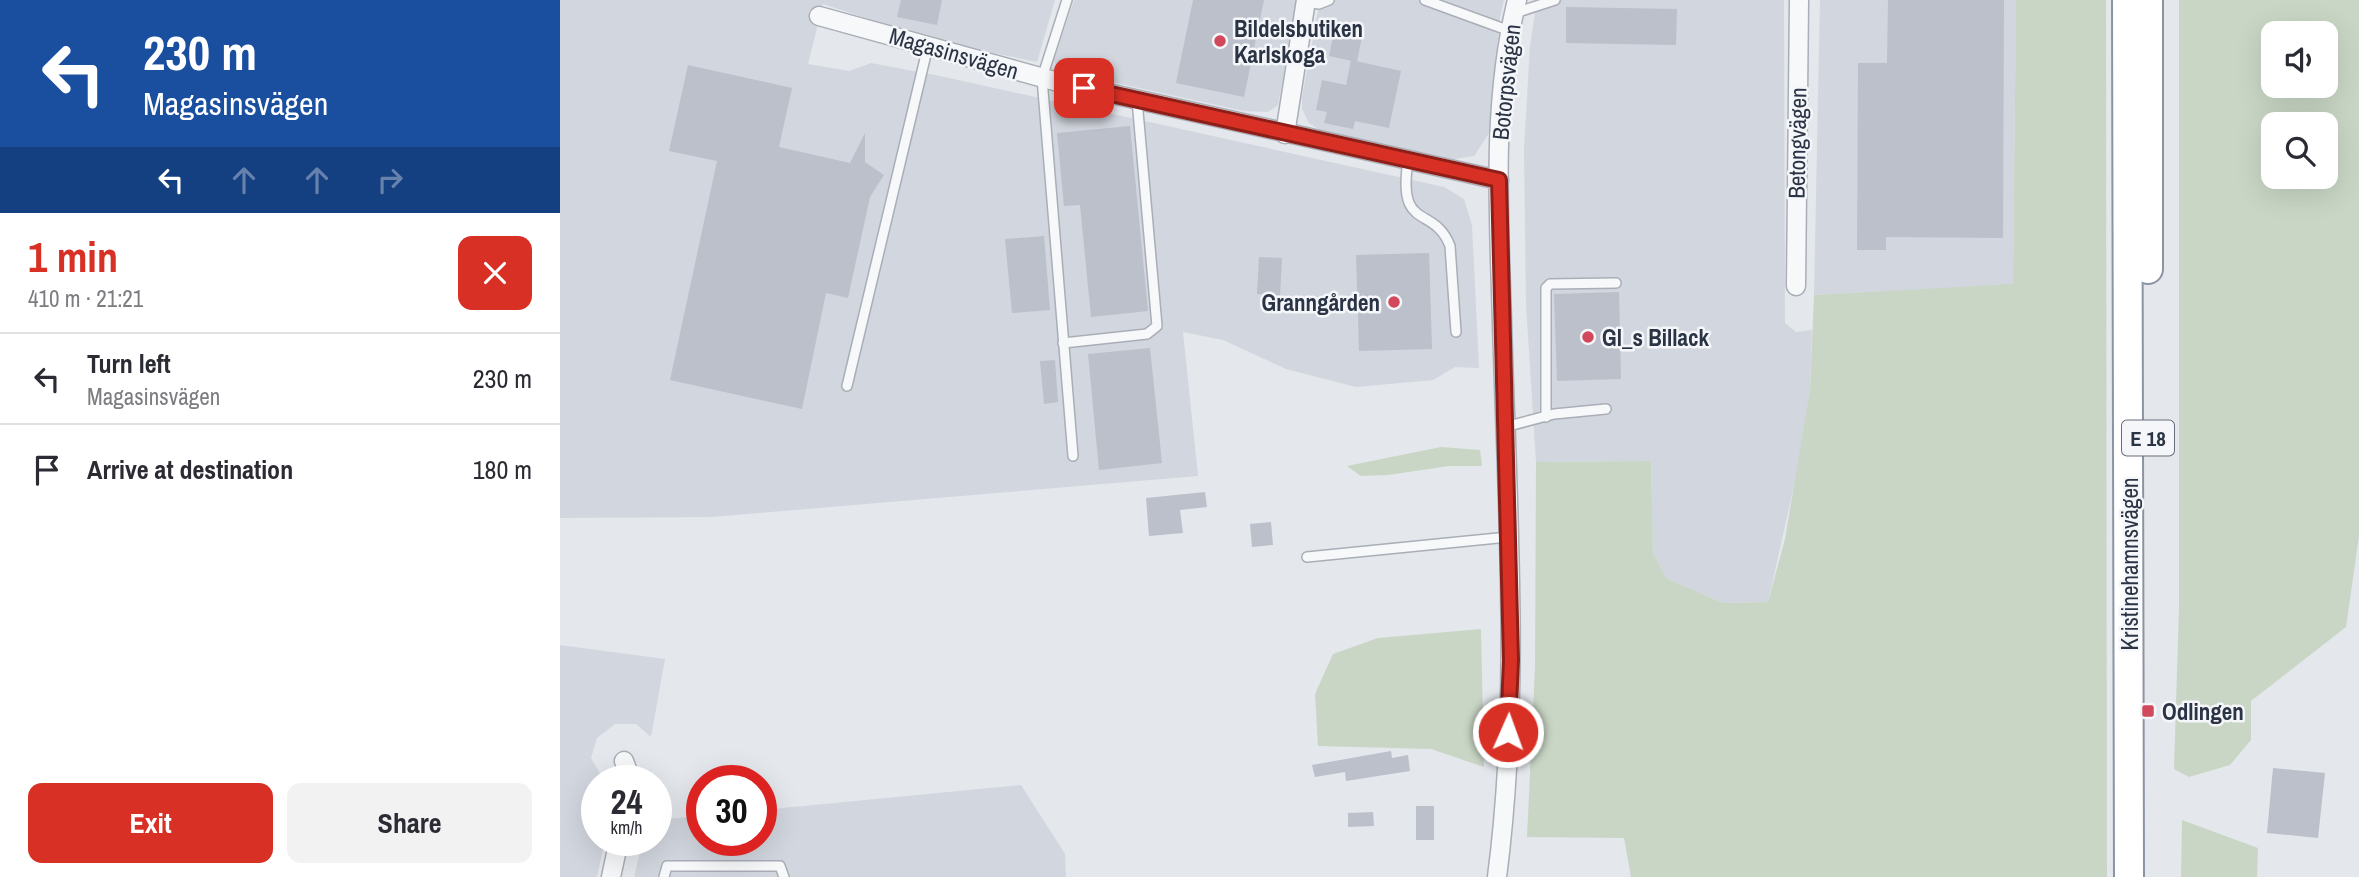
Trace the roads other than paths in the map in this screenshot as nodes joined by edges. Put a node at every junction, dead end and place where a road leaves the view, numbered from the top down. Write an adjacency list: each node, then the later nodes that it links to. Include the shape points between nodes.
1 (1067, 0): 12 (lane)
2 (1329, 0): 8 (lane, via 1319,4)
3 (1425, 0): 9 (lane)
4 (1555, 0): 9 (lane)
5 (1799, 0): 18 (street, Betongvägen)
6 (2127, 0): 35 (highway, Kristinehamnsvägen / E 18)
7 (2148, 0): 36 (highway, Kristinehamnsvägen / E 18)
8 (1306, 1): 14 (street)
9 (1514, 15): 16 (street, Botorpsvägen, via 1499,112)
10 (819, 16): 11 (street, Magasinsvägen)
11 (928, 46): 12 (street, Magasinsvägen); 21 (lane)
12 (1042, 78): 13 (street, Magasinsvägen); 20 (lane)
13 (1137, 100): 14 (street, Magasinsvägen); 20 (lane, via 1157,326 1147,334)
14 (1284, 134): 15 (street, Magasinsvägen)
15 (1408, 161): 16 (street, Magasinsvägen); 19 (lane, via 1404,190 1408,202 1419,216 1446,234 1450,246)
16 (1499, 180): 24 (street, Botorpsvägen)
17 (1616, 283): 23 (lane, via 1550,284 1546,288)
18 (1796, 286)
19 (1456, 332)
20 (1063, 343): 25 (lane)
21 (847, 386)
22 (1606, 409): 23 (lane)
23 (1546, 417): 24 (lane)
24 (1504, 427): 26 (street, Botorpsvägen)
25 (1073, 456)
26 (1507, 537): 27 (lane); 34 (street, Botorpsvägen, via 1511,660)
27 (1307, 558)
28 (624, 761): 29 (street)
29 (625, 765)
30 (616, 856): 31 (street)
31 (611, 877)
32 (664, 877): 33 (lane, via 667,866 780,866)
33 (784, 877)
34 (1497, 877)
35 (2129, 877)
36 (2148, 877)

